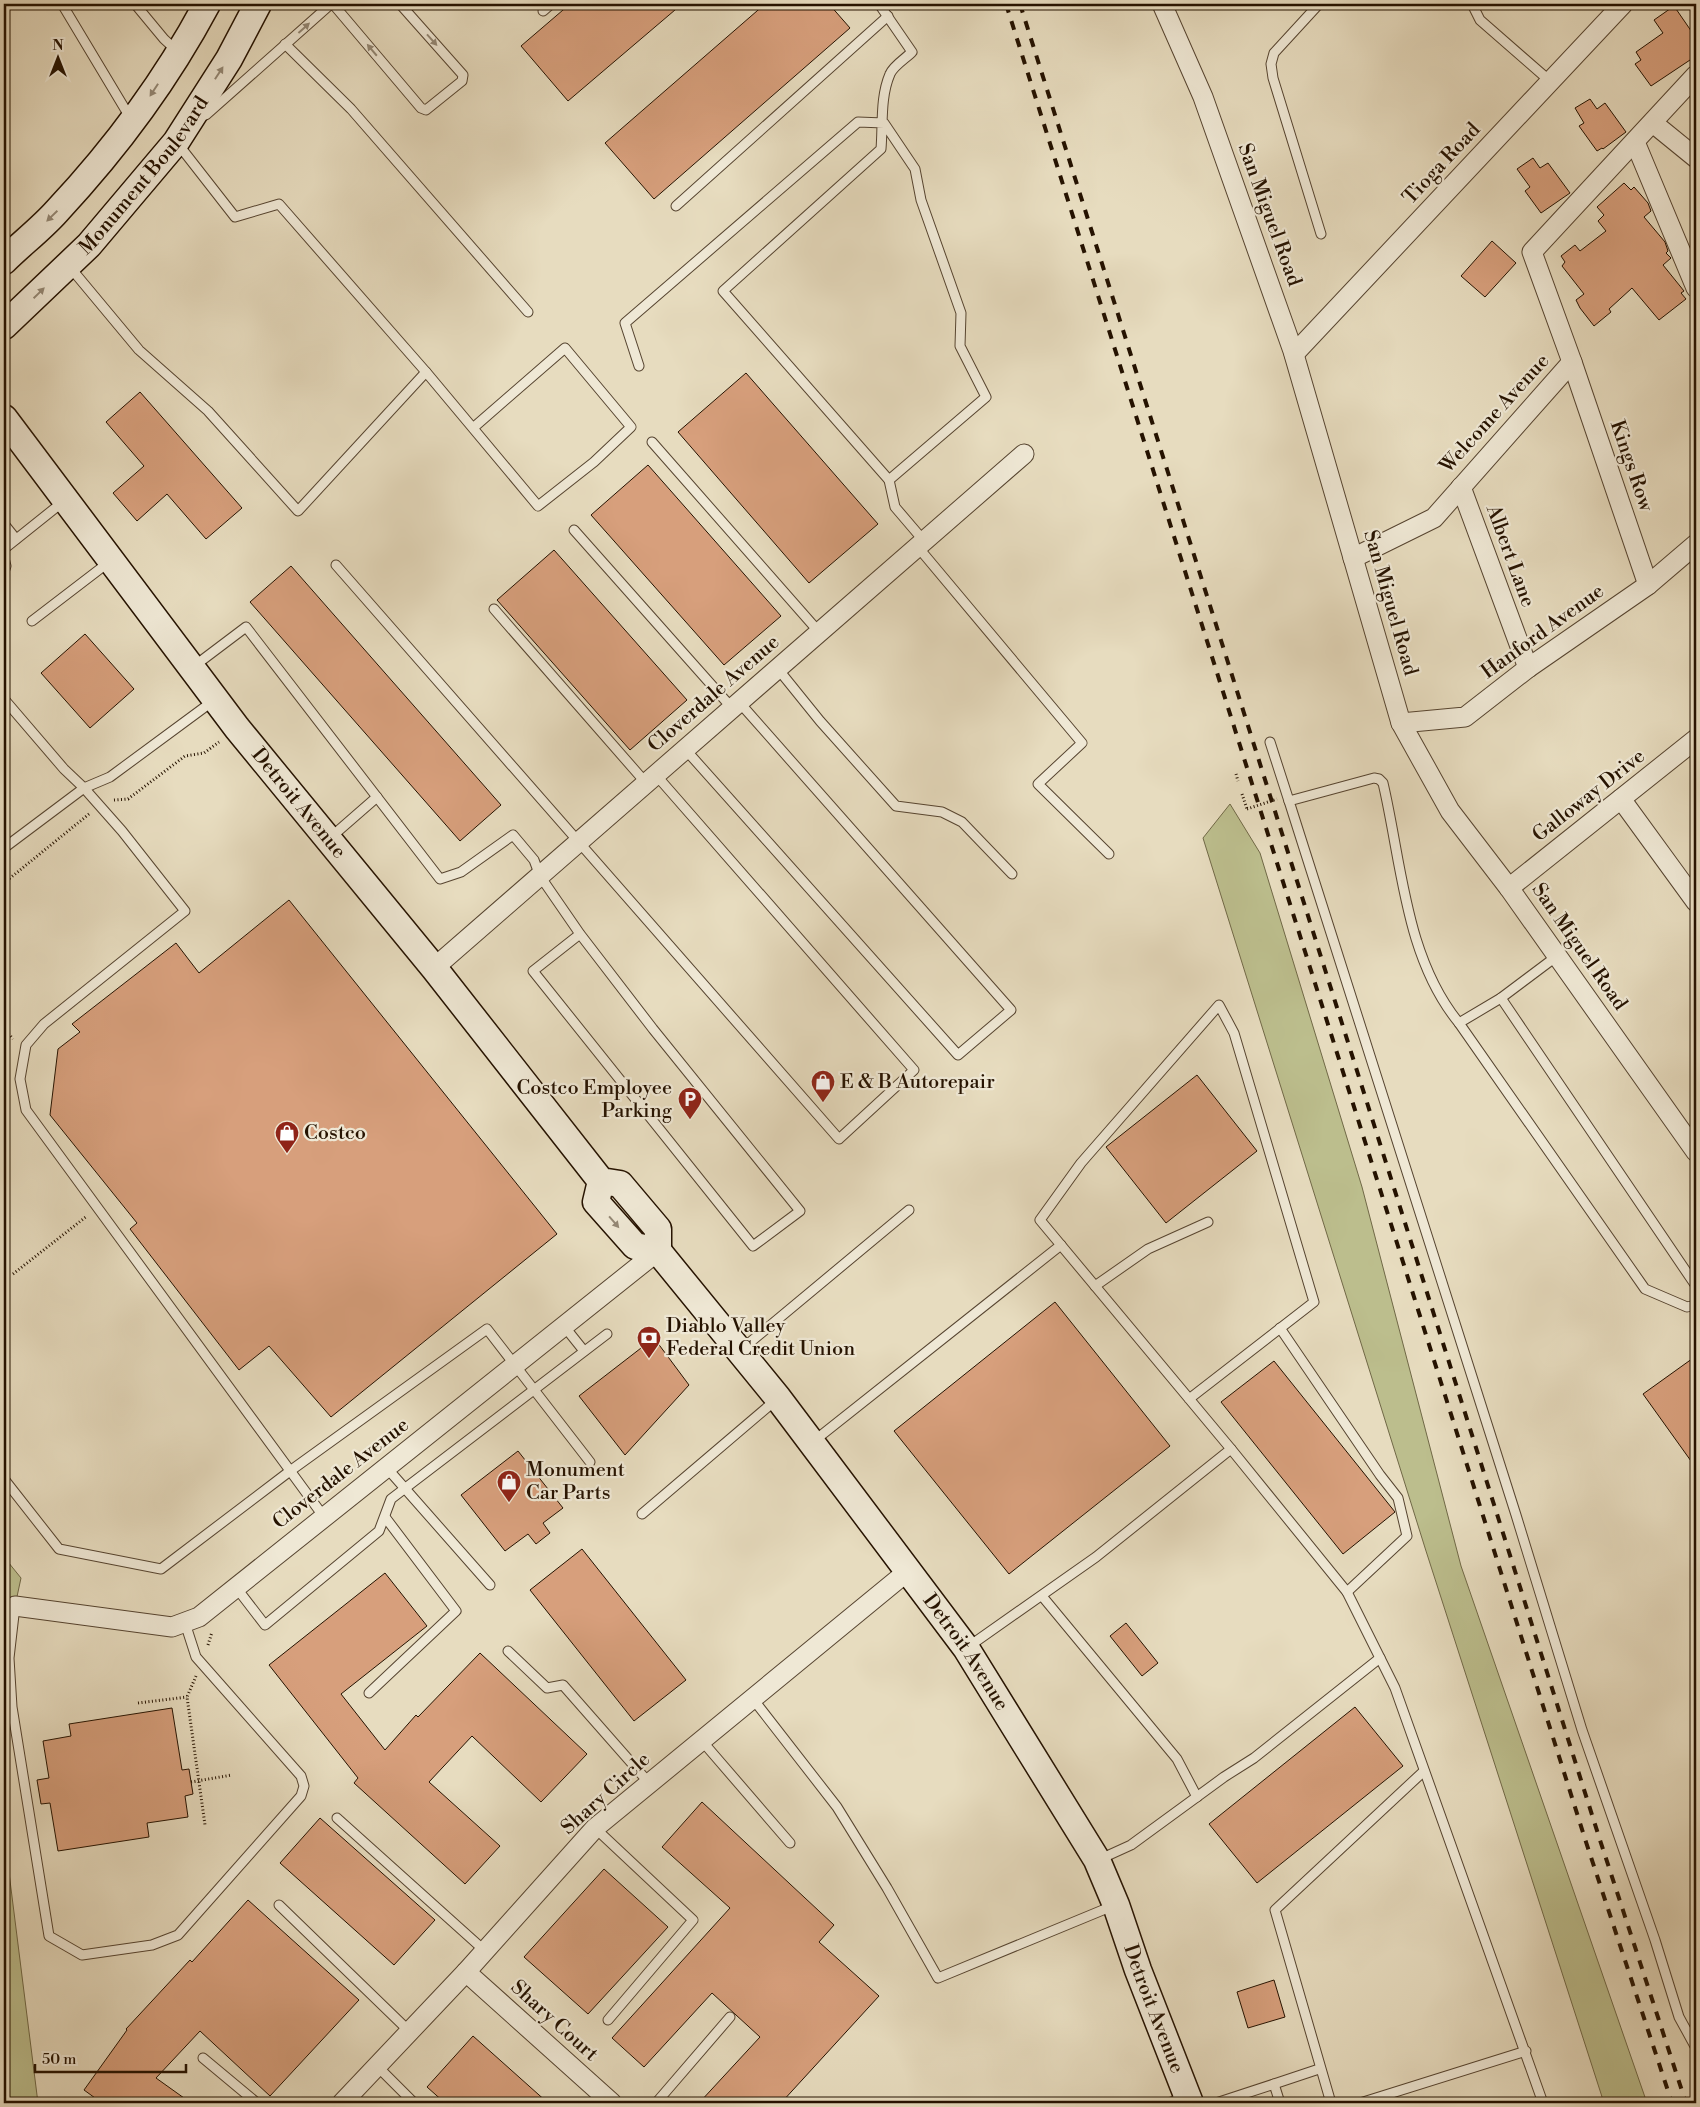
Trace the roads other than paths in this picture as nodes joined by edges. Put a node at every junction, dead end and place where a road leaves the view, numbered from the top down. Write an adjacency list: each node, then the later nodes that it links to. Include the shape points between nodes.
1 (62, 4): 19 (lane)
2 (135, 4): 16 (lane)
3 (207, 4): 16 (street, Monument Boulevard)
4 (258, 4): 22 (street, Monument Boulevard, one-way to 4, via 229,59)
5 (332, 4): 6 (lane, one-way to 5, via 463,75 462,81 426,110); 15 (lane, one-way to 5)
6 (400, 4)
7 (551, 4): 13 (lane)
8 (879, 4): 14 (lane)
9 (1162, 4): 32 (street, San Miguel Road, via 1203,97)
10 (1319, 4): 26 (lane, via 1274,53 1271,64)
11 (1472, 4): 18 (lane, via 1480,20)
12 (1623, 4): 18 (street, Tioga Road)
13 (542, 11)
14 (888, 16): 20 (lane, via 912,52 890,72 883,104); 25 (lane)
15 (286, 44): 22 (lane); 30 (lane, via 351,109)
16 (178, 52): 19 (street, Monument Boulevard, one-way to 19)
17 (1696, 75): 21 (street, Welcome Avenue)
18 (1551, 82): 32 (street, Tioga Road)
19 (133, 122): 27 (street, Monument Boulevard, one-way to 27, via 56,212)
20 (884, 123): 34 (lane, via 858,122 626,323); 40 (lane, via 915,169 922,200 961,313 960,346 986,397); 40 (lane, via 881,149 723,291)
21 (1653, 123): 23 (street, Welcome Avenue); 24 (street)
22 (176, 142): 28 (street, Monument Boulevard, via 89,245); 35 (lane, via 235,217 279,204)
23 (1635, 142): 29 (street); 33 (street, Welcome Avenue, via 1532,252)
24 (1696, 158)
25 (676, 206)
26 (1321, 234)
27 (4, 261)
28 (68, 265): 31 (street, Monument Boulevard, one-way to 28); 35 (lane, via 139,350 208,411 298,511)
29 (1696, 288)
30 (528, 312)
31 (4, 326)
32 (1294, 354): 50 (street, San Miguel Road)
33 (1572, 362): 41 (street, Welcome Avenue); 54 (street, Kings Row)
34 (639, 366)
35 (426, 372): 37 (lane)
36 (6, 428): 42 (street, Detroit Avenue)
37 (473, 428): 37 (lane, via 565,348 631,428 538,506)
38 (652, 442): 57 (lane)
39 (1024, 454): 46 (street, Cloverdale Avenue)
40 (889, 480): 46 (lane, via 896,507)
41 (1461, 487): 50 (street, Welcome Avenue, via 1434,518); 59 (street, Albert Lane)
42 (64, 500): 45 (lane); 51 (street, Detroit Avenue)
43 (4, 524): 45 (lane)
44 (574, 530): 63 (lane)
45 (16, 539): 48 (lane)
46 (920, 543): 57 (street, Cloverdale Avenue); 76 (lane, via 1082,743 1038,784)
47 (1696, 544): 54 (street, Hanford Avenue)
48 (4, 549)
49 (4, 558): 53 (lane)
50 (1353, 558): 64 (street, San Miguel Road)
51 (110, 561): 56 (lane); 58 (street, Detroit Avenue)
52 (336, 565): 74 (lane)
53 (4, 572)
54 (1648, 585): 59 (street, Hanford Avenue)
55 (494, 609): 68 (lane)
56 (32, 621)
57 (819, 632): 60 (street, Cloverdale Avenue)
58 (190, 668): 62 (street, Detroit Avenue); 70 (lane, via 246,627)
59 (1528, 668): 64 (street, Hanford Avenue, via 1465,717)
60 (778, 669): 63 (street, Cloverdale Avenue); 77 (lane, via 896,806 942,812 962,822)
61 (4, 698): 69 (lane)
62 (216, 699): 69 (lane, via 110,777); 73 (street, Detroit Avenue)
63 (736, 705): 67 (street, Cloverdale Avenue); 67 (lane, via 1011,1010 958,1055)
64 (1401, 723): 79 (street, San Miguel Road, via 1450,811)
65 (1696, 740): 71 (street, Galloway Drive)
66 (1270, 742): 72 (lane)
67 (685, 749): 68 (street, Cloverdale Avenue)
68 (651, 779): 74 (street, Cloverdale Avenue); 74 (lane, via 914,1070 839,1139)
69 (84, 788): 75 (lane); 107 (lane, via 185,911 44,1024 26,1045 20,1079 26,1110)
70 (377, 797): 73 (lane); 78 (lane, via 440,879 461,872 513,836 534,860)
71 (1621, 799): 79 (street, Galloway Drive); 80 (street)
72 (1289, 801): 85 (lane, via 1379,778 1415,938 1444,1005); 140 (lane, via 1582,1730 1679,2017)
73 (328, 839): 83 (street, Detroit Avenue)
74 (579, 842): 78 (street, Cloverdale Avenue)
75 (4, 848)
76 (1109, 854)
77 (1012, 874)
78 (540, 876): 81 (lane); 83 (street, Cloverdale Avenue)
79 (1510, 888): 82 (street, San Miguel Road)
80 (1696, 902)
81 (580, 934): 81 (lane, via 800,1211 753,1246 533,971)
82 (1558, 956): 84 (lane); 86 (street, San Miguel Road)
83 (434, 968): 90 (street, Detroit Avenue, via 601,1181 596,1202 635,1246)
84 (1501, 998): 85 (lane); 92 (lane)
85 (1459, 1023): 93 (lane, via 1645,1289 1687,1307)
86 (1696, 1152)
87 (909, 1210): 98 (lane)
88 (1208, 1222): 91 (lane, via 1148,1249)
89 (1061, 1245): 91 (lane); 95 (lane, via 1040,1220 1081,1163 1219,1006 1234,1033 1314,1302); 103 (lane)
90 (658, 1251): 94 (street, Cloverdale Avenue); 98 (street, Detroit Avenue)
91 (1095, 1286): 102 (lane)
92 (1696, 1286)
93 (1696, 1305)
94 (564, 1326): 97 (lane); 99 (street, Cloverdale Avenue)
95 (1280, 1328): 102 (lane); 116 (lane, via 1398,1498 1407,1536)
96 (607, 1334): 97 (lane)
97 (584, 1351): 100 (lane)
98 (740, 1351): 101 (street, Detroit Avenue)
99 (515, 1365): 100 (lane); 106 (street, Cloverdale Avenue); 107 (lane, via 487,1329)
100 (533, 1390): 105 (lane); 109 (lane)
101 (778, 1398): 103 (street, Detroit Avenue); 110 (lane)
102 (1189, 1399): 104 (lane)
103 (812, 1443): 113 (street, Detroit Avenue)
104 (1231, 1449): 116 (lane); 117 (lane, via 1134,1528)
105 (590, 1462)
106 (386, 1467): 109 (lane); 111 (street, Cloverdale Avenue)
107 (290, 1471): 108 (lane, via 161,1569 59,1549); 111 (lane)
108 (4, 1479)
109 (405, 1488): 112 (lane, via 392,1499); 114 (lane)
110 (642, 1514)
111 (324, 1517): 115 (street, Cloverdale Avenue)
112 (385, 1517): 115 (lane, via 379,1531 264,1625); 123 (lane, via 456,1611)
113 (908, 1571): 120 (street, Detroit Avenue); 124 (street, Shary Circle)
114 (490, 1585)
115 (235, 1586): 119 (street, Cloverdale Avenue, via 198,1617)
116 (1347, 1592): 122 (lane)
117 (1042, 1596): 120 (lane); 128 (lane, via 1177,1759)
118 (15, 1606): 119 (street, Cloverdale Avenue, via 156,1626 172,1627); 119 (lane, via 8,1658 12,1707 49,1936 82,1955 152,1945 178,1935 301,1796 304,1786 301,1776 196,1657)
119 (185, 1623)
120 (966, 1648): 132 (street, Detroit Avenue)
121 (508, 1651): 127 (lane, via 547,1688 563,1685)
122 (1380, 1658): 126 (lane, via 1395,1688); 128 (lane, via 1287,1733)
123 (369, 1693)
124 (753, 1699): 125 (street, Shary Circle); 134 (lane, via 837,1807 938,1978)
125 (702, 1741): 127 (street, Shary Circle); 131 (lane)
126 (1424, 1771): 141 (lane); 144 (lane, via 1275,1910)
127 (650, 1784): 130 (street, Shary Circle)
128 (1197, 1797): 132 (lane, via 1130,1845)
129 (337, 1818): 135 (lane)
130 (595, 1828): 135 (street, Shary Circle); 138 (lane, via 693,1920)
131 (790, 1842)
132 (1097, 1860): 134 (street, Detroit Avenue)
133 (279, 1905): 139 (lane)
134 (1116, 1905): 146 (street, Detroit Avenue)
135 (485, 1951): 136 (street, Shary Circle)
136 (466, 1972): 139 (street, Shary Circle); 150 (street, Shary Court)
137 (730, 2017): 151 (lane)
138 (608, 2020)
139 (410, 2032): 143 (street, Shary Circle)
140 (1696, 2048)
141 (1526, 2051): 155 (lane); 156 (lane)
142 (202, 2058): 147 (lane)
143 (377, 2066): 148 (street, Shary Circle); 149 (lane)
144 (1320, 2069): 145 (lane); 154 (lane)
145 (1274, 2084): 152 (lane); 153 (lane)
146 (1182, 2101)
147 (257, 2103)
148 (342, 2103)
149 (414, 2103)
150 (612, 2103)
151 (656, 2103)
152 (1216, 2103)
153 (1280, 2103)
154 (1331, 2103)
155 (1360, 2103)
156 (1543, 2103)

